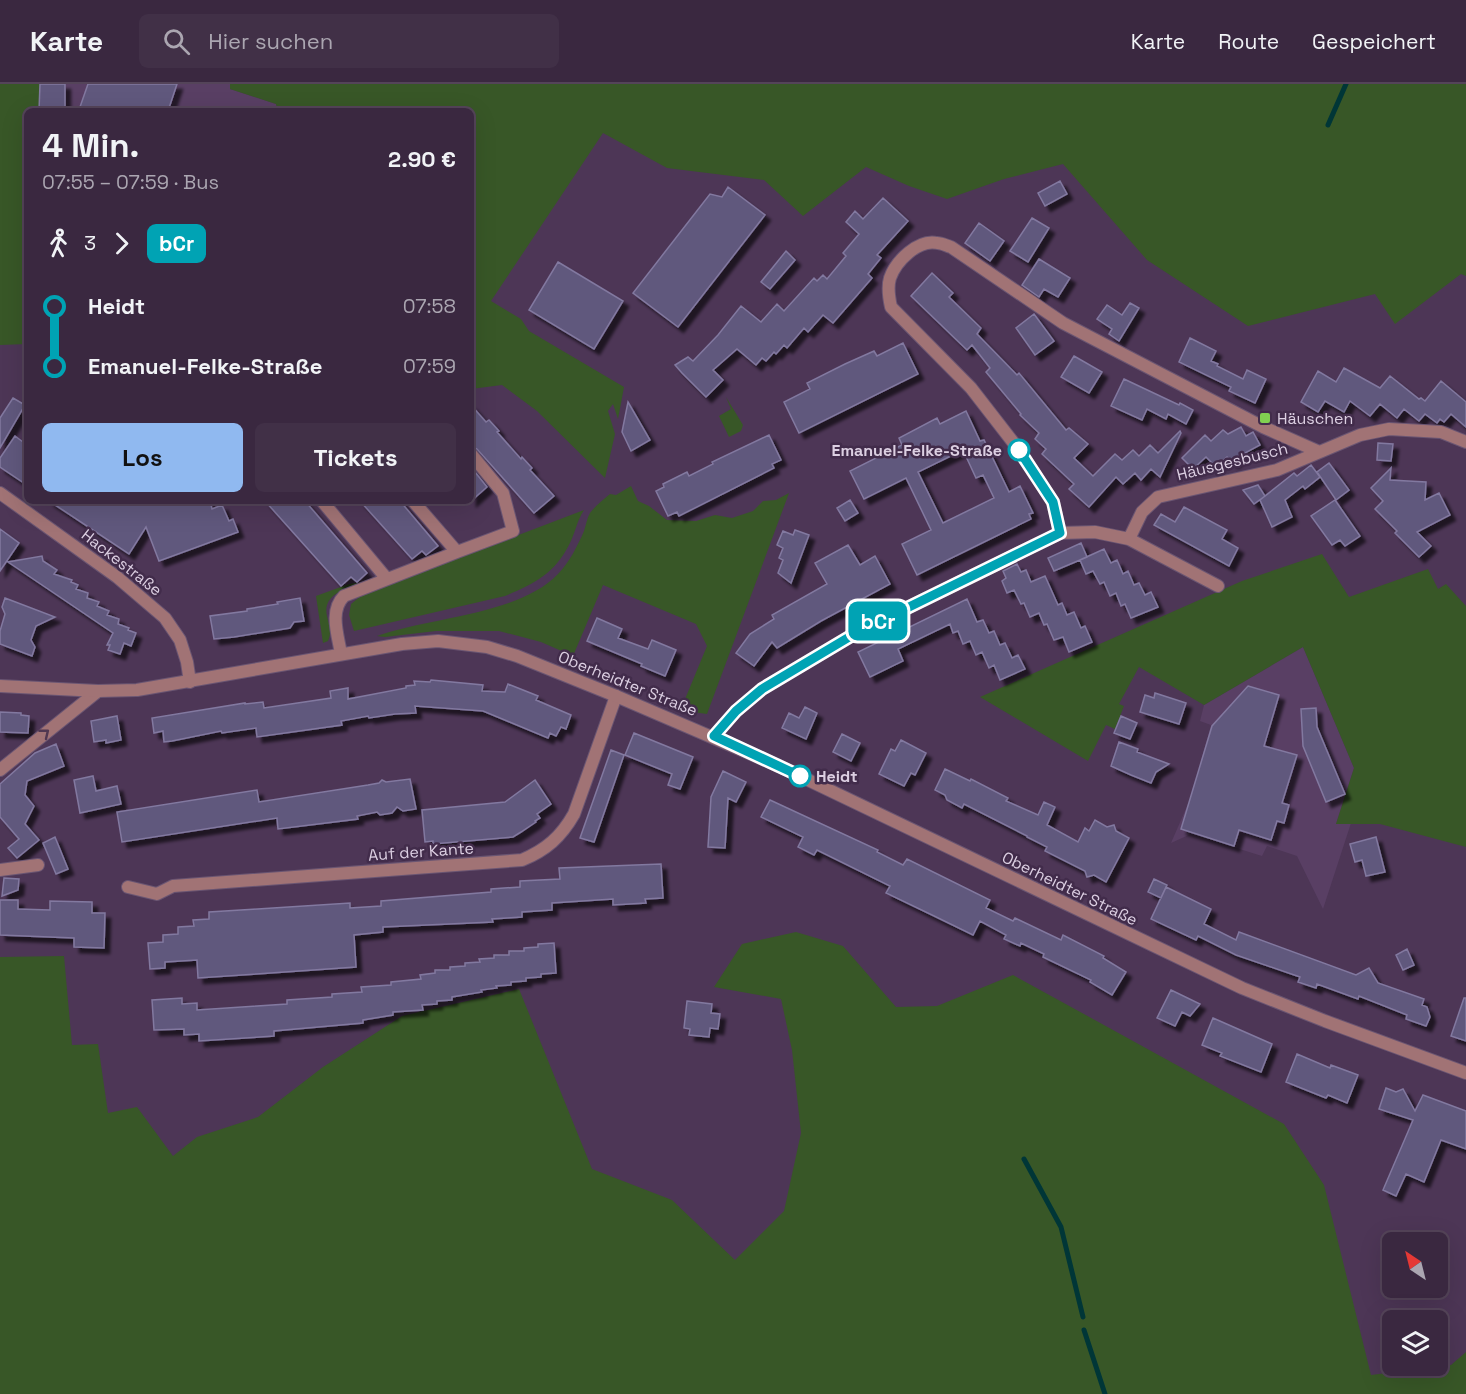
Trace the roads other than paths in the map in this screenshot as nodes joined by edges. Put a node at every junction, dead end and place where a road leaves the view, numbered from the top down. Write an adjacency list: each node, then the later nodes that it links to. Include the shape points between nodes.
1 (1466, 442): 2 (street, Häusgesbusch, via 1442,432 1389,429)
2 (1317, 451): 7 (street, via 1063,323 951,247 936,242 924,244 901,259 889,280 891,307 971,388 1016,446 1053,502); 8 (street, Häusgesbusch, via 1277,470 1158,498 1142,512)
3 (474, 458): 9 (street, via 502,493 513,531)
4 (0, 493): 13 (street, Hackestraße, via 117,577 165,618 180,640)
5 (324, 504): 10 (street)
6 (416, 504): 9 (street)
7 (1060, 533): 8 (street, via 1095,532); 17 (street, via 847,638 762,689)
8 (1129, 539): 11 (street)
9 (458, 552): 10 (street)
10 (387, 579): 12 (street, via 339,601 335,617)
11 (1218, 586)
12 (341, 654): 13 (street, Oberheidter Straße); 16 (street, Oberheidter Straße, via 438,641 487,647)
13 (190, 682): 15 (street, Oberheidter Straße)
14 (0, 686): 15 (street, Oberheidter Straße)
15 (98, 691): 18 (street, one-way to 15)
16 (616, 696): 17 (street, Oberheidter Straße); 21 (street, Auf der Kante, via 567,827 552,844 522,860 174,886 157,894)
17 (714, 736): 22 (street, Oberheidter Straße, via 1242,988)
18 (0, 770)
19 (38, 866): 20 (street)
20 (0, 870)
21 (128, 887)
22 (1466, 1073)

